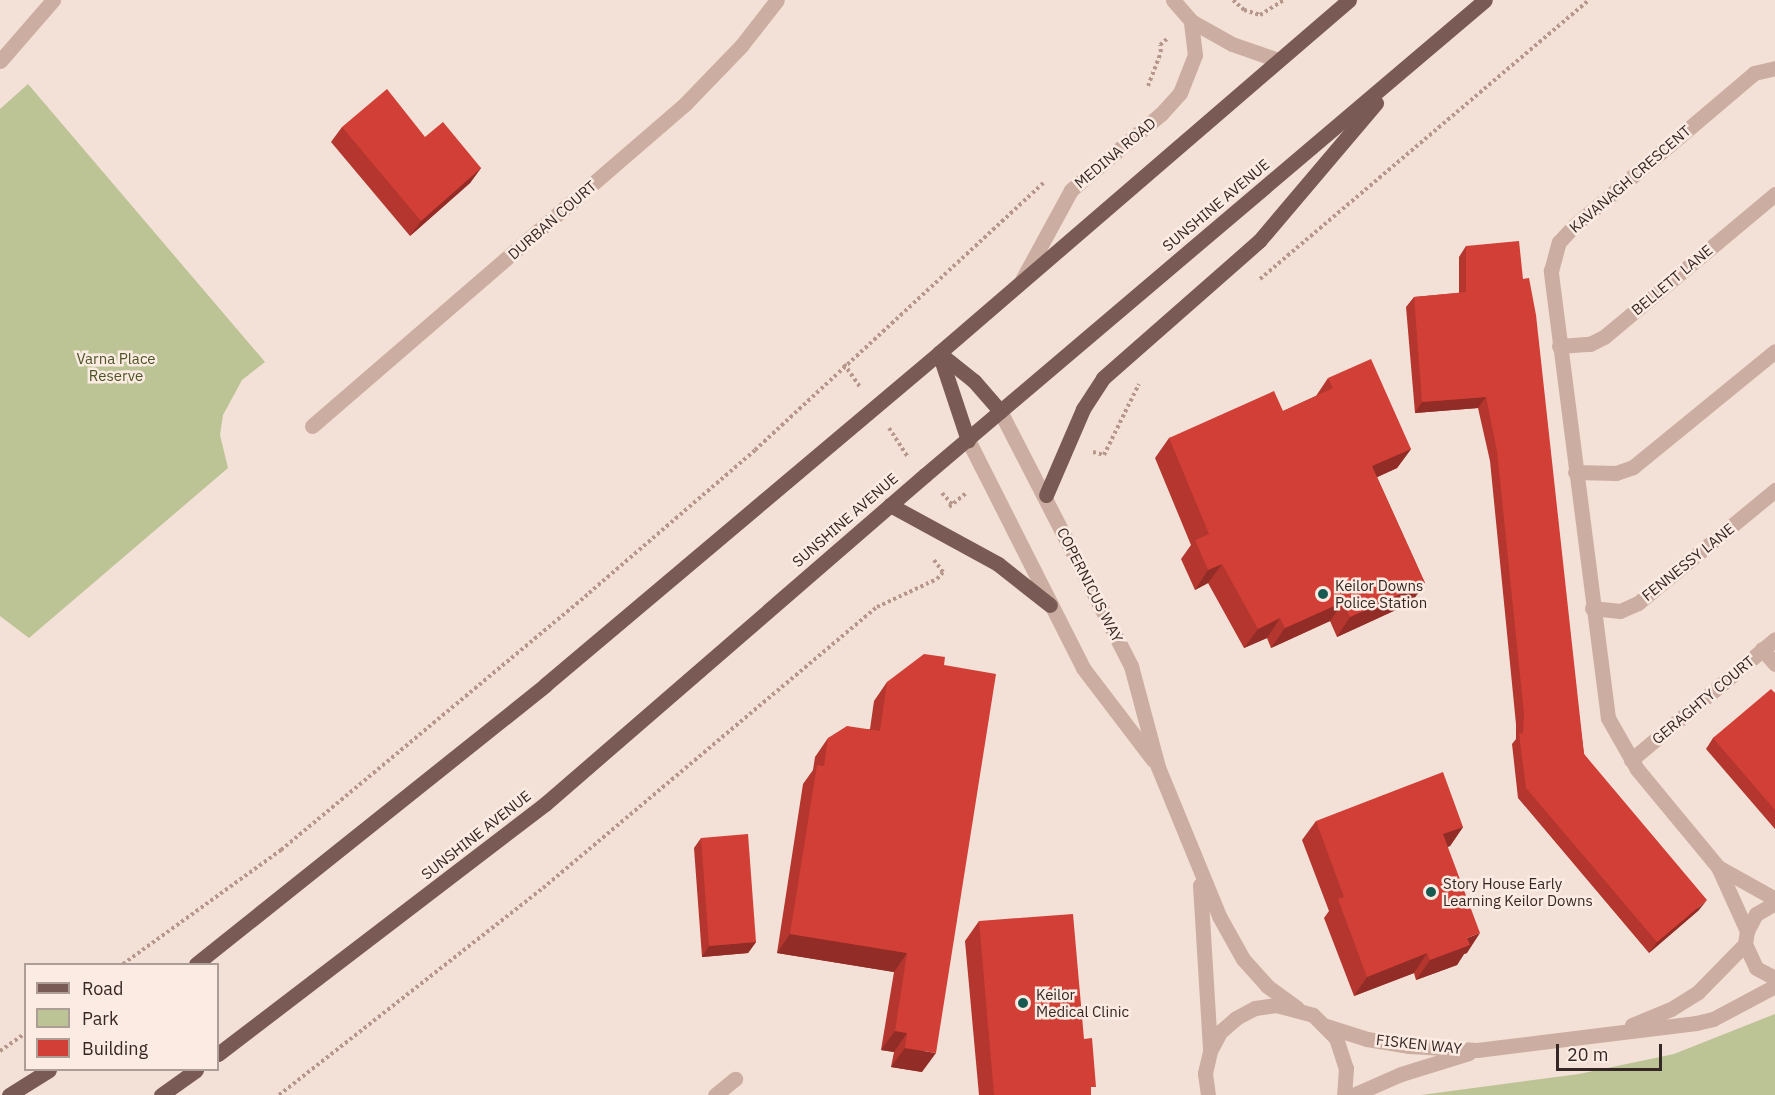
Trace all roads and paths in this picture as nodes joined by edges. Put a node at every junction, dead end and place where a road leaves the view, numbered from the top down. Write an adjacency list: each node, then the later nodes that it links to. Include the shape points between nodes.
1 (53, 0): 12 (street)
2 (777, 0): 27 (street, DURBAN COURT, via 741,46 685,104)
3 (1173, 0): 9 (street)
4 (1233, 0): 5 (path, via 1244,10 1260,15)
5 (1284, 0)
6 (1349, 0): 11 (main road)
7 (1485, 0): 14 (main road, SUNSHINE AVENUE)
8 (1589, 0): 19 (path)
9 (1191, 21): 11 (street, via 1232,44); 18 (street, MEDINA ROAD, via 1195,55 1180,93 1161,114 1071,190)
10 (1160, 45): 15 (path, via 1161,52)
11 (1278, 60): 18 (main road)
12 (0, 61)
13 (1775, 68): 20 (street, KAVANAGH CRESCENT, via 1754,73 1559,242 1551,271)
14 (1405, 69): 26 (main road, SUNSHINE AVENUE); 33 (main road, via 1259,241 1103,378 1083,409)
15 (1145, 90)
16 (1048, 178): 23 (path)
17 (1775, 194): 20 (street, BELLETT LANE, via 1604,337 1590,344)
18 (1020, 284): 22 (main road)
19 (1253, 284)
20 (1559, 346): 30 (street, KAVANAGH CRESCENT)
21 (1775, 351): 30 (street, via 1633,467 1616,473)
22 (939, 353): 25 (main road); 26 (main road, via 974,381); 28 (main road)
23 (844, 364): 25 (path); 49 (path, via 755,450 435,723 281,850)
24 (1141, 381): 29 (path)
25 (873, 406): 31 (path); 50 (main road, via 545,685)
26 (1000, 411): 28 (main road, SUNSHINE AVENUE); 33 (street, COPERNICUS WAY)
27 (312, 426)
28 (968, 440): 31 (main road, SUNSHINE AVENUE); 37 (street, COPERNICUS WAY)
29 (1104, 455)
30 (1575, 472): 38 (street, KAVANAGH CRESCENT)
31 (924, 475): 34 (path); 35 (main road, SUNSHINE AVENUE)
32 (1775, 490): 38 (street, FENNESSY LANE, via 1638,603 1620,611)
33 (1046, 495): 43 (street, COPERNICUS WAY, via 1131,666)
34 (952, 504)
35 (890, 505): 37 (main road, via 998,564); 60 (main road, SUNSHINE AVENUE, via 545,804)
36 (930, 554): 66 (path, via 943,572 937,579 877,607 543,888)
37 (1050, 605): 43 (street, COPERNICUS WAY, via 1083,668)
38 (1592, 608): 42 (street, KAVANAGH CRESCENT, via 1608,718)
39 (1775, 639): 40 (street, GERAGHTY COURT)
40 (1762, 649): 41 (street); 42 (street, GERAGHTY COURT)
41 (1775, 664)
42 (1631, 760): 44 (street, KAVANAGH CRESCENT)
43 (1158, 767): 45 (street, COPERNICUS WAY)
44 (1718, 867): 46 (street, KAVANAGH CRESCENT); 48 (street, KAVANAGH CRESCENT)
45 (1200, 876): 53 (street, COPERNICUS WAY, via 1243,959 1267,987); 59 (street, COPERNICUS WAY)
46 (1775, 899)
47 (1775, 903): 48 (street, FISKEN WAY, via 1756,914)
48 (1746, 937): 51 (street, KAVANAGH CRESCENT, via 1756,968); 55 (street, FISKEN WAY, via 1698,992 1671,1009)
49 (124, 963)
50 (197, 963)
51 (1775, 978)
52 (1775, 986): 55 (street, FISKEN WAY, via 1713,1019)
53 (1297, 1008): 54 (street, COPERNICUS WAY); 59 (street, via 1255,1008 1220,1032)
54 (1326, 1026): 57 (street, FISKEN WAY, via 1367,1039 1409,1046); 69 (street, via 1343,1052)
55 (1615, 1032): 57 (street, FISKEN WAY)
56 (24, 1034): 58 (path)
57 (1477, 1050): 70 (street, FISKEN WAY, via 1401,1074)
58 (0, 1051)
59 (1210, 1051): 68 (street, via 1205,1073)
60 (219, 1053)
61 (47, 1071): 64 (main road)
62 (195, 1071): 65 (main road)
63 (735, 1079): 67 (street)
64 (9, 1095)
65 (160, 1095)
66 (279, 1095)
67 (715, 1095)
68 (1208, 1095)
69 (1344, 1095)
70 (1353, 1095)

